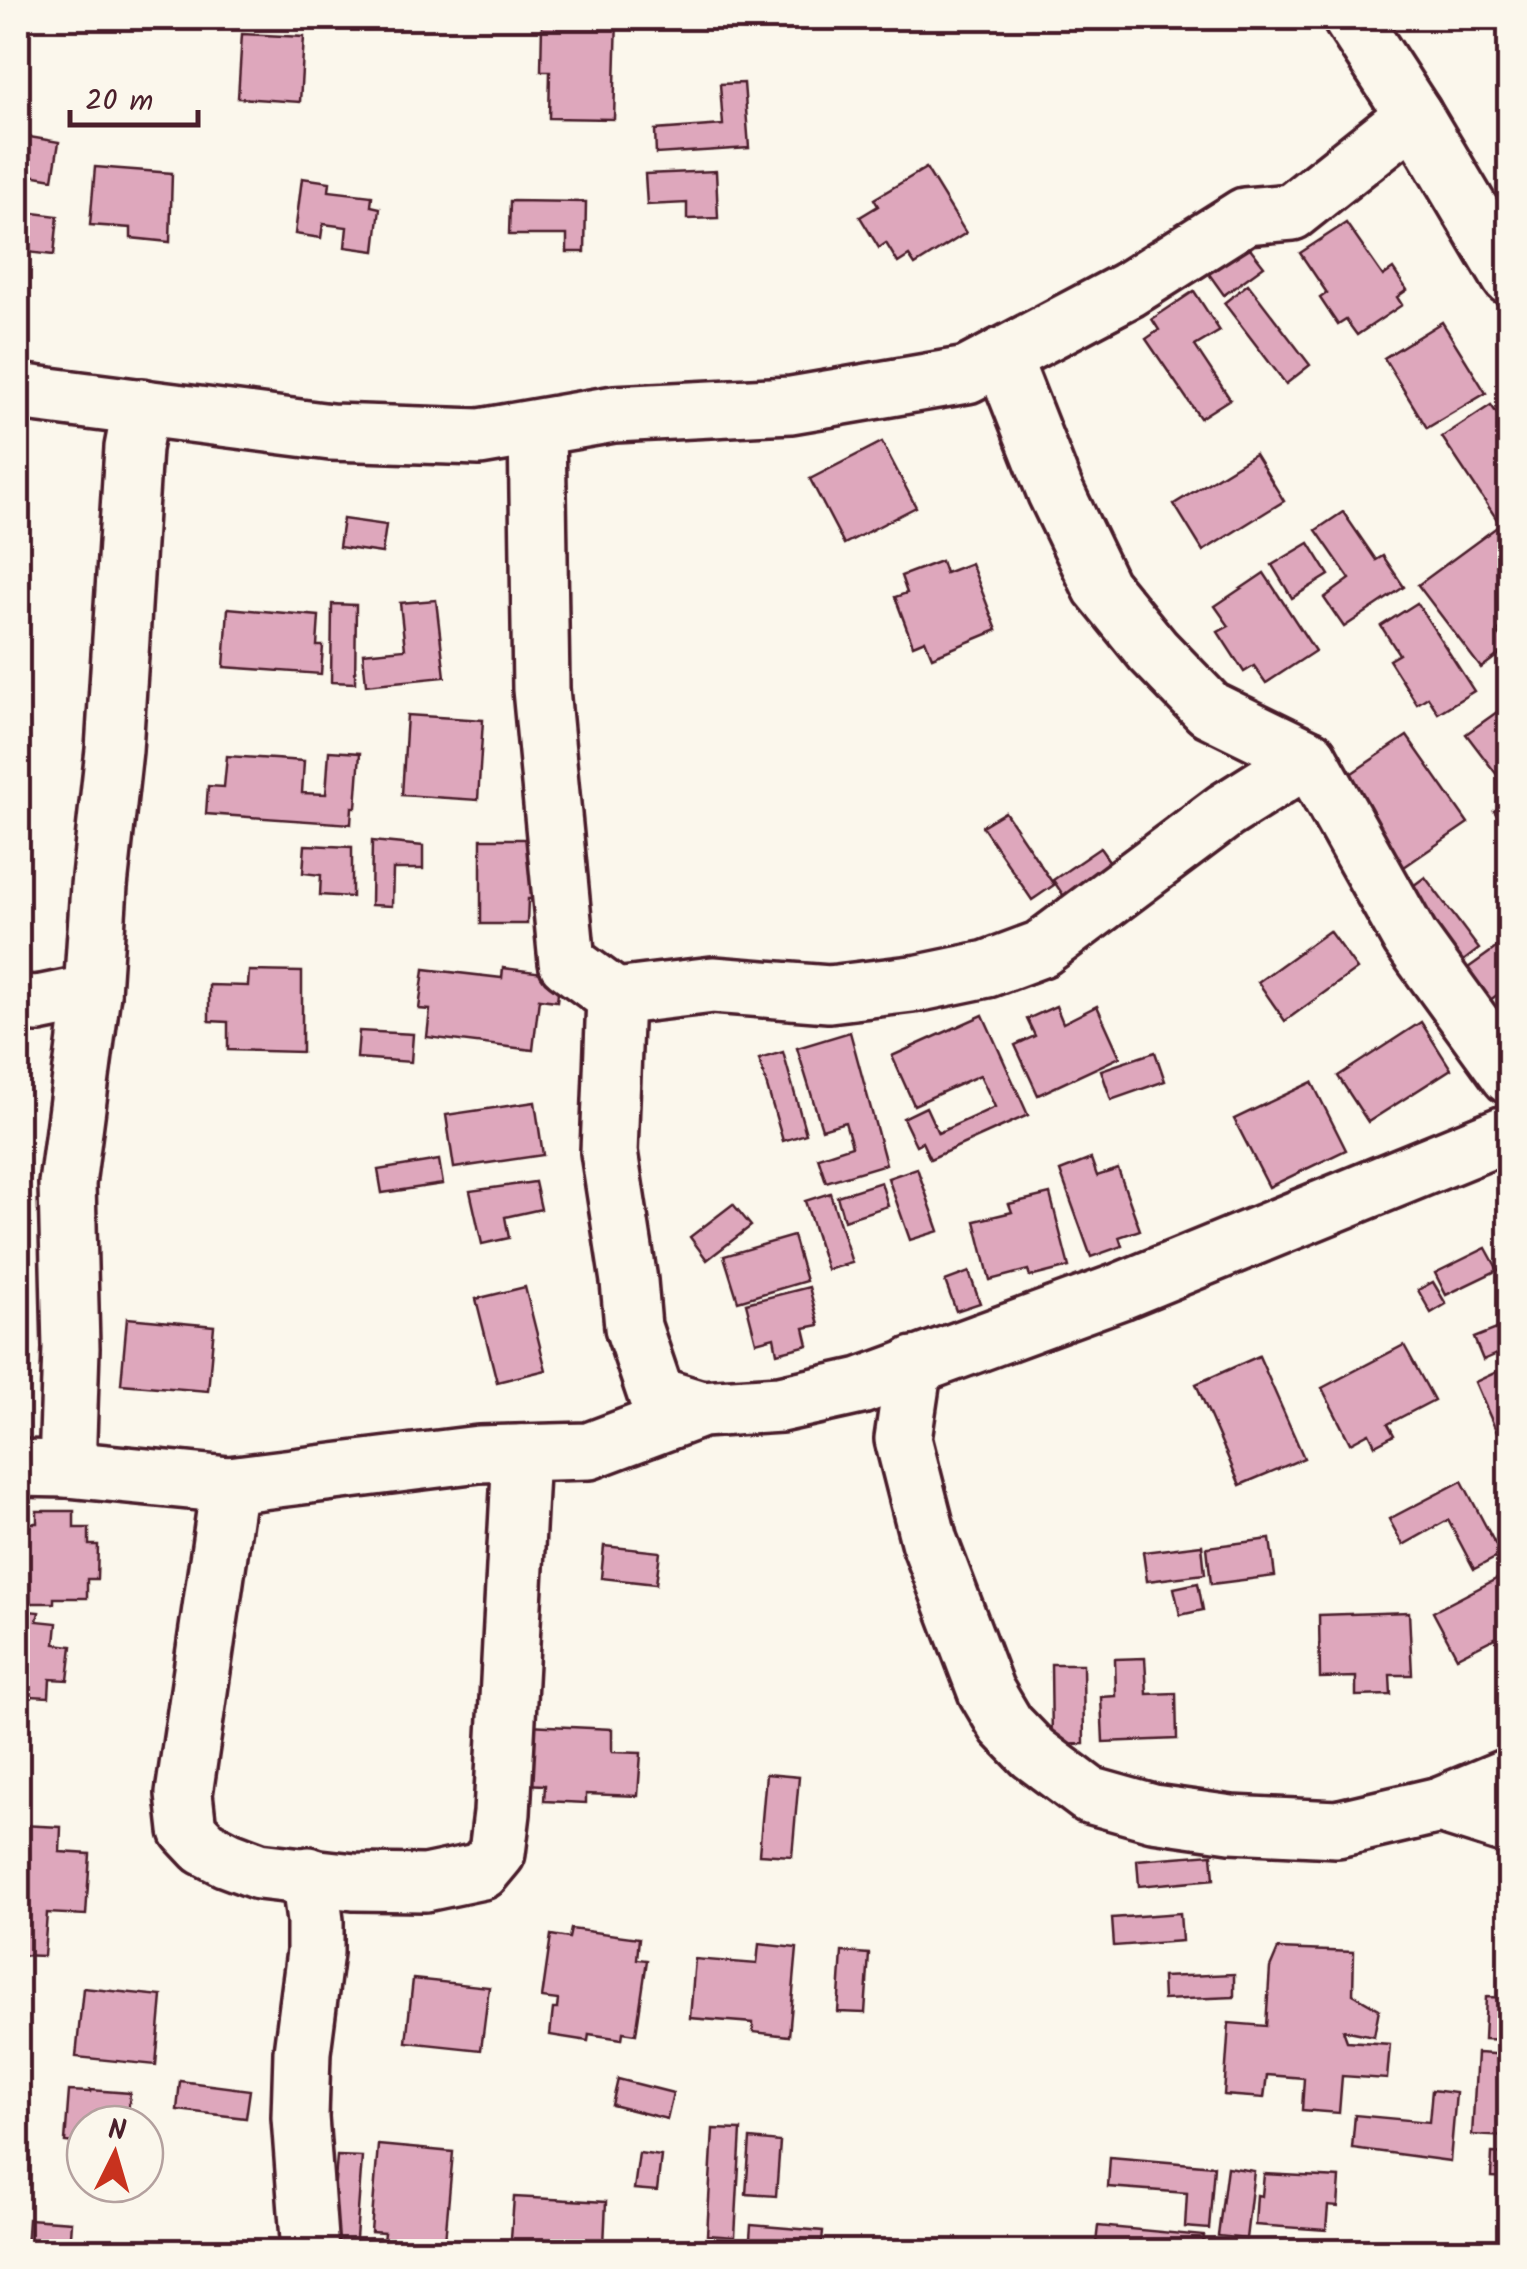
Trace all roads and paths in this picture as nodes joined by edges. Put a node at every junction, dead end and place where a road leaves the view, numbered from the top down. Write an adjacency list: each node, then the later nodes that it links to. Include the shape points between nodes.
1 (1351, 18): 2 (street)
2 (1414, 115): 3 (street); 4 (street, via 1292,212 1245,216 1128,290)
3 (1510, 277)
4 (1002, 356): 7 (street, via 968,375 791,405 614,414); 8 (street, via 1102,587 1210,709)
5 (18, 392): 6 (street)
6 (141, 407): 7 (street, via 331,432 480,437); 9 (street)
7 (537, 428): 10 (street, via 541,689 567,962)
8 (1309, 758): 10 (street, via 1225,811 1041,948 987,968 828,994 713,985); 12 (street, via 1410,938)
9 (92, 994): 11 (street); 17 (street, via 67,1184 71,1348)
10 (615, 997): 15 (street, via 608,1152 633,1327 656,1395)
11 (18, 1003)
12 (1510, 1076)
13 (1510, 1132): 14 (street, via 1121,1291)
14 (914, 1365): 15 (street, via 861,1386 780,1404); 20 (street, via 903,1439 929,1541 986,1691 1032,1753 1089,1795 1230,1824 1338,1829)
15 (701, 1409): 16 (street, via 590,1451)
16 (521, 1453): 18 (street); 22 (street, via 497,1852 482,1871 425,1883)
17 (42, 1469): 18 (street)
18 (229, 1485): 22 (street, via 184,1794 188,1830 228,1859)
19 (1510, 1776): 20 (street)
20 (1440, 1805): 21 (street)
21 (1510, 1828)
22 (309, 1875): 23 (street, via 315,1952 300,2117)
23 (310, 2252)

